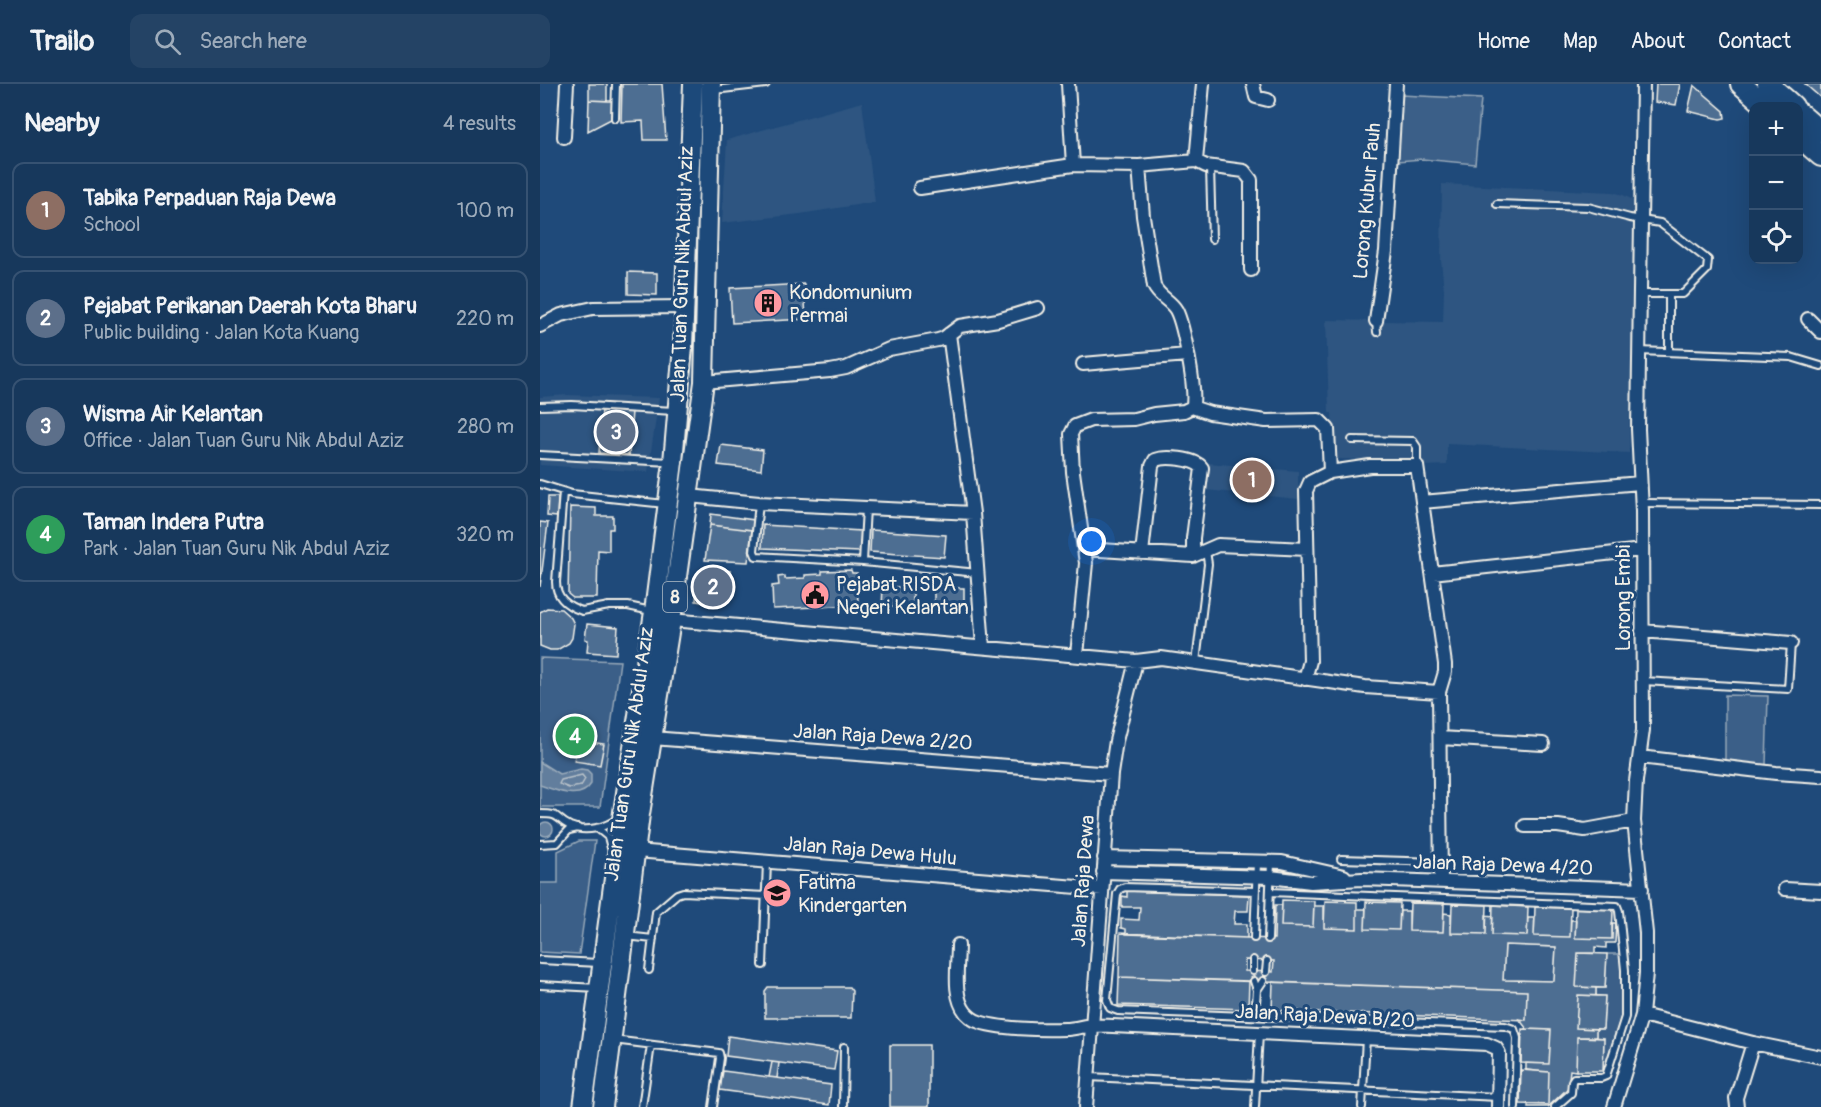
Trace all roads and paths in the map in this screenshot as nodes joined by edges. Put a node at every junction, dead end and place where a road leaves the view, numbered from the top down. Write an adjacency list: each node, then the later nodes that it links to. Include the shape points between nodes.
1 (567, 84): 19 (street)
2 (616, 84): 17 (lane)
3 (693, 84): 33 (main road, Jalan Tuan Guru Nik Abdul Aziz / 8)
4 (766, 84): 12 (lane)
5 (1068, 84): 23 (street)
6 (1203, 84): 22 (street)
7 (1253, 84): 13 (street, via 1256,97)
8 (1396, 84): 37 (street, Lorong Kubur Pauh, via 1386,251)
9 (1643, 84): 28 (street, Lorong Embi)
10 (1741, 84): 14 (highway)
11 (1768, 84): 15 (highway)
12 (711, 87): 45 (main road, Jalan Tuan Guru Nik Abdul Aziz / 8)
13 (1268, 100)
14 (1761, 102)
15 (1788, 102)
16 (1803, 116): 18 (highway)
17 (615, 118)
18 (1821, 132)
19 (564, 137)
20 (1803, 140): 21 (highway)
21 (1821, 156)
22 (1196, 161): 24 (street); 25 (street)
23 (1073, 165): 24 (street); 26 (street)
24 (1139, 166): 42 (street, via 1154,286 1175,309)
25 (1210, 167): 29 (lane); 30 (street, via 1244,171 1251,180)
26 (920, 188)
27 (1497, 204): 28 (lane, via 1588,207)
28 (1641, 220): 31 (street, Lorong Embi); 32 (lane, via 1662,223 1708,261 1707,270 1687,291)
29 (1212, 239)
30 (1251, 270)
31 (1640, 294): 32 (lane); 40 (street, Lorong Embi)
32 (1669, 294): 41 (lane)
33 (685, 307): 36 (street, via 593,308 561,315); 48 (main road, Jalan Tuan Guru Nik Abdul Aziz / 8)
34 (1038, 308): 39 (street, via 960,326)
35 (1808, 320): 38 (street)
36 (540, 326)
37 (1376, 326)
38 (1821, 332)
39 (949, 333): 45 (street, via 938,340 889,349 846,368); 64 (street)
40 (1639, 351): 41 (lane); 54 (street, Lorong Embi)
41 (1669, 352): 44 (lane, via 1791,357)
42 (1187, 354): 43 (street); 47 (street)
43 (1083, 364)
44 (1821, 366)
45 (704, 382): 48 (main road, via 689,387); 57 (main road, Jalan Tuan Guru Nik Abdul Aziz / 8)
46 (540, 406): 48 (lane)
47 (1192, 407): 53 (street, via 1266,421 1319,420 1328,429); 65 (street, via 1134,419 1091,420 1075,426 1071,434 1073,472)
48 (678, 411): 51 (main road, Jalan Tuan Guru Nik Abdul Aziz / 8)
49 (1352, 440): 52 (lane, via 1413,441 1417,447)
50 (540, 455): 51 (lane)
51 (673, 462): 61 (main road, Jalan Tuan Guru Nik Abdul Aziz / 8)
52 (1417, 466): 53 (street, via 1370,466); 58 (street)
53 (1330, 472): 66 (street, via 1307,486)
54 (1640, 483): 58 (street); 60 (street, Lorong Embi)
55 (540, 484): 56 (lane)
56 (563, 492): 61 (lane); 74 (lane, via 556,582 560,599 582,611 628,606)
57 (689, 496): 59 (street); 75 (main road, Jalan Tuan Guru Nik Abdul Aziz / 8)
58 (1422, 502): 73 (street)
59 (759, 503): 63 (street); 71 (lane, via 756,556)
60 (1642, 503): 62 (lane); 67 (street, Lorong Embi)
61 (669, 504): 74 (main road, Jalan Tuan Guru Nik Abdul Aziz / 8)
62 (1821, 505)
63 (866, 508): 64 (street); 71 (lane)
64 (974, 513): 72 (street)
65 (1085, 549): 69 (street); 79 (street)
66 (1307, 549): 68 (street, via 1225,545); 82 (street, via 1310,662)
67 (1642, 550): 73 (street); 76 (street, Lorong Embi)
68 (1206, 551): 70 (street); 81 (lane, via 1208,564)
69 (1142, 553): 70 (street); 70 (street, via 1152,466 1161,458 1194,462 1202,468)
70 (1193, 556)
71 (863, 562): 72 (lane)
72 (978, 573): 78 (street)
73 (1432, 573): 84 (street, via 1445,664)
74 (654, 612): 91 (main road, Jalan Tuan Guru Nik Abdul Aziz / 8)
75 (671, 620): 78 (street); 85 (main road, Jalan Tuan Guru Nik Abdul Aziz / 8)
76 (1642, 631): 77 (street); 83 (street, Lorong Embi)
77 (1791, 643): 83 (lane, via 1788,689)
78 (983, 647): 79 (street)
79 (1077, 655): 80 (street)
80 (1136, 660): 81 (street); 89 (street, Jalan Raja Dewa)
81 (1196, 662): 82 (street)
82 (1305, 679): 84 (street)
83 (1642, 681): 88 (street, Lorong Embi)
84 (1439, 693): 86 (street)
85 (652, 738): 89 (street, Jalan Raja Dewa 2/20); 98 (main road, Jalan Tuan Guru Nik Abdul Aziz / 8)
86 (1440, 738): 87 (street); 104 (street)
87 (1543, 744)
88 (1640, 757): 90 (street); 93 (street, Lorong Embi)
89 (1111, 774): 99 (street, Jalan Raja Dewa)
90 (1821, 776)
91 (623, 812): 96 (lane, via 612,823); 106 (main road, Jalan Tuan Guru Nik Abdul Aziz / 8)
92 (540, 814): 95 (lane, via 556,815)
93 (1634, 821): 94 (street, via 1585,830); 112 (street, Lorong Embi)
94 (1524, 826)
95 (578, 828): 96 (lane); 97 (lane, via 569,830 557,843)
96 (597, 828): 106 (lane, via 608,837)
97 (540, 844)
98 (636, 851): 101 (street, Jalan Raja Dewa Hulu); 118 (main road, Jalan Tuan Guru Nik Abdul Aziz / 8)
99 (1104, 858): 102 (street, Jalan Raja Dewa 4/20); 105 (street, Jalan Raja Dewa)
100 (1341, 859): 104 (lane)
101 (767, 862): 111 (street, Jalan Raja Dewa Hulu); 117 (lane)
102 (1257, 862): 103 (street, Jalan Raja Dewa 4/20); 107 (lane)
103 (1271, 862): 108 (lane); 109 (street, Jalan Raja Dewa 4/20)
104 (1441, 862): 110 (street)
105 (1103, 872): 107 (street, Jalan Raja Dewa 4/20); 111 (street, Jalan Raja Dewa)
106 (614, 875): 126 (main road, Jalan Tuan Guru Nik Abdul Aziz / 8)
107 (1257, 876): 108 (street, Jalan Raja Dewa 4/20); 114 (lane)
108 (1270, 877): 109 (street, Jalan Raja Dewa 4/20, via 1311,882); 116 (lane)
109 (1362, 879): 110 (street, Jalan Raja Dewa 4/20)
110 (1441, 882): 112 (street, Jalan Raja Dewa 4/20)
111 (1102, 889): 138 (street, Jalan Raja Dewa)
112 (1642, 889): 136 (street, Lorong Embi, via 1646,933)
113 (1785, 889): 115 (street)
114 (1256, 891): 119 (lane); 137 (lane, via 1120,889 1107,1000 1110,1008 1118,1011)
115 (1821, 891)
116 (1270, 892): 121 (lane); 160 (lane, via 1617,906 1625,970 1624,1023 1606,1076 1574,1078 1571,1093)
117 (766, 896): 120 (lane, via 679,893 657,910); 127 (lane)
118 (626, 936): 120 (lane); 141 (main road, Jalan Tuan Guru Nik Abdul Aziz / 8)
119 (1254, 938)
120 (653, 939): 128 (lane)
121 (1268, 939)
122 (958, 945): 138 (street, Jalan Raja Dewa B/20, via 960,999 965,1012 975,1021 1067,1029)
123 (540, 960): 126 (lane)
124 (1253, 960): 129 (lane)
125 (1267, 961): 130 (lane)
126 (602, 963): 134 (main road, Jalan Tuan Guru Nik Abdul Aziz / 8)
127 (763, 965)
128 (650, 970)
129 (1252, 971)
130 (1266, 972)
131 (1254, 981): 135 (lane)
132 (1263, 981): 135 (lane)
133 (540, 985): 134 (lane)
134 (599, 988): 139 (main road, Jalan Tuan Guru Nik Abdul Aziz / 8)
135 (1257, 990): 137 (lane)
136 (1642, 1015): 143 (street); 161 (street, Lorong Embi)
137 (1256, 1016): 159 (lane, via 1510,1027 1517,1038)
138 (1092, 1025): 140 (street, Jalan Raja Dewa B/20); 147 (street, Jalan Raja Dewa)
139 (594, 1029): 141 (main road); 151 (main road, Jalan Tuan Guru Nik Abdul Aziz / 8)
140 (1259, 1033): 142 (street, Jalan Raja Dewa B/20); 148 (lane)
141 (614, 1036): 144 (lane); 152 (main road, Jalan Tuan Guru Nik Abdul Aziz / 8)
142 (1366, 1038): 149 (lane); 150 (street, Jalan Raja Dewa B/20, via 1491,1045 1500,1058)
143 (1753, 1043): 146 (street); 162 (street, via 1736,1098)
144 (651, 1045): 153 (lane); 154 (lane, via 719,1053)
145 (844, 1047): 155 (lane)
146 (1821, 1057)
147 (1088, 1077): 148 (lane); 156 (street, Jalan Raja Dewa)
148 (1256, 1085): 149 (lane); 157 (lane)
149 (1363, 1090): 150 (lane); 158 (lane)
150 (1498, 1102)
151 (583, 1107)
152 (603, 1107)
153 (642, 1107)
154 (713, 1107)
155 (843, 1107)
156 (1086, 1107)
157 (1255, 1107)
158 (1362, 1107)
159 (1515, 1107)
160 (1555, 1107)
161 (1614, 1107)
162 (1737, 1107)

